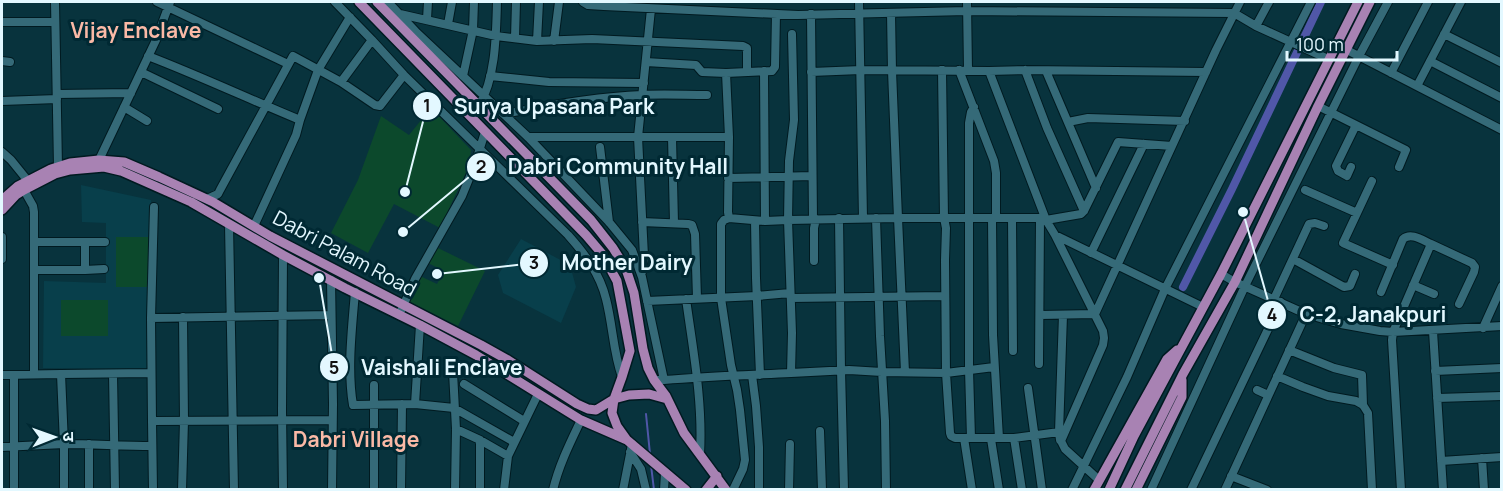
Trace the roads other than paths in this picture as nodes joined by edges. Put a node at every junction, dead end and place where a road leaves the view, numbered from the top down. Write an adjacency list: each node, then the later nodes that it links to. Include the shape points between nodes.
1 (55, 2): 39 (street)
2 (157, 2): 25 (street)
3 (335, 2): 36 (street)
4 (359, 2): 103 (main road)
5 (377, 2): 89 (main road)
6 (428, 2): 37 (street)
7 (452, 2): 40 (street)
8 (474, 2): 42 (street)
9 (497, 2): 45 (street)
10 (516, 2): 46 (street)
11 (539, 2): 48 (street)
12 (559, 2): 49 (street)
13 (583, 2): 26 (street)
14 (859, 2): 31 (street)
15 (968, 2): 29 (street)
16 (1240, 2): 33 (street)
17 (1269, 2): 41 (street)
18 (1311, 2): 51 (street)
19 (1358, 2): 55 (main road)
20 (1370, 2): 52 (main road)
21 (1388, 2): 54 (street)
22 (1428, 2): 75 (street)
23 (1461, 2): 44 (street)
24 (391, 3): 30 (street)
25 (169, 4): 53 (street); 59 (street)
26 (604, 4): 28 (street)
27 (674, 6): 28 (street); 34 (street)
28 (651, 9): 50 (street)
29 (968, 11): 32 (street); 33 (street); 64 (street)
30 (399, 13): 37 (street); 77 (street)
31 (860, 13): 32 (street); 35 (street); 61 (street)
32 (891, 13): 67 (street)
33 (1234, 13): 41 (street); 73 (street)
34 (776, 14): 35 (street); 66 (street, via 775,67)
35 (811, 14): 72 (street)
36 (350, 17): 47 (street); 60 (street)
37 (427, 19): 40 (street)
38 (2, 22): 39 (street)
39 (56, 22): 86 (street)
40 (448, 24): 42 (street)
41 (1256, 26): 51 (street)
42 (473, 30): 45 (street); 77 (street)
43 (792, 34): 118 (street, via 794,120)
44 (1444, 34): 56 (street); 58 (street)
45 (496, 36): 46 (street); 78 (street)
46 (515, 38): 48 (street)
47 (372, 40): 76 (street); 79 (street)
48 (537, 41): 49 (street)
49 (554, 41): 50 (street)
50 (648, 42): 57 (street); 71 (street, via 745,47)
51 (1292, 43): 55 (street); 176 (street)
52 (1346, 49): 54 (street); 90 (main road)
53 (148, 56): 70 (street); 91 (street)
54 (1359, 56): 75 (street); 95 (street)
55 (1328, 59): 169 (main road)
56 (1430, 61): 81 (street); 87 (street)
57 (646, 62): 74 (street, via 696,65 702,72); 80 (street)
58 (1502, 63)
59 (288, 64): 60 (street, via 293,56); 91 (street)
60 (318, 70): 79 (street); 97 (street)
61 (861, 70): 67 (street); 72 (street); 135 (street)
62 (942, 70): 63 (street); 67 (street); 138 (street)
63 (959, 70): 64 (street); 92 (street)
64 (968, 70): 68 (street)
65 (1025, 70): 68 (street); 69 (street); 131 (street)
66 (764, 71): 71 (street); 121 (street)
67 (892, 71): 137 (street)
68 (989, 71): 143 (street)
69 (1046, 71): 73 (street); 100 (street)
70 (141, 72): 82 (street); 94 (street)
71 (747, 72): 74 (street)
72 (811, 72): 119 (street)
73 (1206, 72): 99 (street)
74 (726, 73): 107 (street)
75 (1391, 73): 81 (street)
76 (404, 75): 79 (street, via 378,106); 111 (street)
77 (463, 76): 85 (street)
78 (490, 76): 80 (street, via 549,82); 85 (street)
79 (341, 82)
80 (644, 83): 83 (street)
81 (1417, 86): 102 (street)
82 (131, 93): 86 (street); 93 (street)
83 (642, 95): 84 (street); 96 (street); 105 (street)
84 (706, 95)
85 (485, 96): 89 (street); 96 (street)
86 (57, 97): 88 (street); 114 (street)
87 (1502, 98)
88 (2, 100)
89 (479, 106): 235 (main road, via 591,220 613,248 634,293 643,350)
90 (1318, 106): 95 (street); 173 (main road)
91 (269, 107): 97 (street); 127 (street, via 218,194)
92 (974, 107): 139 (street, via 969,123); 140 (street, via 994,161)
93 (124, 108): 98 (street); 113 (street)
94 (218, 108)
95 (1332, 113): 101 (street); 173 (street)
96 (504, 114): 104 (street)
97 (300, 120): 151 (street)
98 (147, 121)
99 (1185, 121): 100 (street, via 1088,118); 109 (street)
100 (1068, 122): 124 (street)
101 (1356, 125): 115 (street, via 1336,166 1347,176); 116 (street, via 1406,150)
102 (1502, 130)
103 (485, 132): 111 (street); 233 (main road, via 603,255 617,281 630,351)
104 (528, 137): 105 (street); 147 (street)
105 (638, 137): 106 (street); 148 (street)
106 (672, 137): 107 (street); 149 (street)
107 (729, 137): 120 (street)
108 (1144, 144): 109 (street); 124 (street, via 1118,142); 159 (street)
109 (1172, 146): 165 (street)
110 (600, 147): 147 (street)
111 (480, 149): 191 (street, via 462,196); 233 (street, via 583,251 598,275)
112 (2, 152): 125 (street, via 12,160)
113 (99, 160): 114 (main road, Dabri Palam Road); 117 (main road, Dabri Palam Road, via 124,162)
114 (58, 167): 125 (main road, Dabri Palam Road)
115 (1351, 167)
116 (1399, 167)
117 (159, 177): 123 (main road); 127 (main road, Dabri Palam Road)
118 (789, 177): 119 (street); 121 (street); 144 (street)
119 (812, 177): 142 (street)
120 (728, 178): 121 (street); 133 (street)
121 (765, 178): 146 (street)
122 (1372, 181): 132 (street)
123 (155, 186): 125 (main road, Dabri Palam Road, via 104,167 55,174); 150 (main road, Dabri Palam Road)
124 (1096, 188): 131 (street)
125 (27, 189): 128 (main road, Dabri Palam Road, via 11,191); 130 (main road, Dabri Palam Road); 155 (street, via 33,206)
126 (1305, 190): 132 (street)
127 (207, 199): 151 (main road, Dabri Palam Road)
128 (2, 200)
129 (154, 207): 203 (street)
130 (2, 210)
131 (1084, 212): 143 (street)
132 (1357, 213): 164 (street, via 1343,243)
133 (729, 218): 145 (street); 187 (street, via 721,224)
134 (840, 218): 135 (street); 142 (street); 185 (street)
135 (863, 218): 136 (street)
136 (876, 218): 137 (street); 182 (street)
137 (898, 218): 138 (street); 183 (street)
138 (944, 218): 139 (street); 184 (street)
139 (970, 218): 140 (street); 216 (street)
140 (994, 218): 141 (street); 213 (street)
141 (1012, 218): 143 (street); 211 (street)
142 (814, 219): 144 (street); 163 (street)
143 (1043, 219): 153 (street); 198 (street)
144 (788, 220): 146 (street); 181 (street)
145 (755, 221): 146 (street); 180 (street)
146 (765, 221)
147 (609, 222): 171 (street, via 632,250)
148 (642, 222): 149 (street); 171 (street)
149 (674, 223): 186 (street, via 692,225 694,229)
150 (229, 225): 160 (main road, Dabri Palam Road); 202 (street)
151 (254, 226): 191 (main road, Dabri Palam Road)
152 (1324, 226): 162 (street, via 1310,224)
153 (1055, 235): 159 (street); 194 (street)
154 (2, 237): 161 (street)
155 (34, 242): 156 (street); 167 (street)
156 (85, 242): 157 (street); 168 (street)
157 (105, 242)
158 (1431, 244): 164 (street, via 1407,236); 174 (street); 192 (street, via 1474,267)
159 (1091, 253): 165 (street)
160 (283, 255): 172 (main road, Dabri Palam Road); 200 (street)
161 (2, 259)
162 (1293, 259): 170 (street, via 1344,287 1350,286); 190 (street)
163 (814, 261)
164 (1393, 265): 178 (street)
165 (1117, 266): 176 (street); 194 (street)
166 (104, 269): 168 (street)
167 (34, 270): 168 (street); 224 (street)
168 (85, 270)
169 (1221, 274): 173 (street); 193 (main road)
170 (1355, 274)
171 (642, 277): 189 (street)
172 (331, 280): 177 (main road, Dabri Palam Road); 196 (street)
173 (1240, 284): 190 (street); 227 (main road); 325 (street)
174 (1413, 285): 179 (street); 208 (street)
175 (1502, 286): 206 (street)
176 (1169, 290): 193 (street); 283 (street)
177 (355, 292): 197 (main road, Dabri Palam Road); 248 (street, via 352,404)
178 (1381, 292)
179 (1434, 294)
180 (757, 296): 181 (street); 187 (street); 231 (street)
181 (790, 296): 185 (street); 222 (street)
182 (879, 296): 183 (street); 185 (street); 219 (street)
183 (902, 296): 184 (street); 220 (street)
184 (945, 296): 223 (street)
185 (841, 297): 215 (street)
186 (697, 298): 187 (street); 188 (street)
187 (721, 298): 230 (street)
188 (686, 299): 189 (street); 234 (street)
189 (647, 301): 236 (street)
190 (1278, 301): 195 (street); 326 (street)
191 (404, 304): 197 (street); 246 (main road, Dabri Palam Road, via 588,409 596,410)
192 (1459, 304)
193 (1203, 307): 209 (main road)
194 (1095, 314): 199 (street); 268 (street, via 1103,331 1103,345)
195 (1306, 314): 208 (street); 210 (street)
196 (331, 315): 200 (street); 254 (street)
197 (399, 315): 204 (main road, Dabri Palam Road)
198 (1040, 315): 199 (street); 212 (street)
199 (1063, 315): 262 (street)
200 (283, 316): 202 (street); 253 (street)
201 (183, 317): 202 (street); 203 (street); 257 (street)
202 (231, 317): 258 (street)
203 (152, 318): 221 (street)
204 (420, 325): 242 (main road, Dabri Palam Road); 250 (street)
205 (1502, 326): 206 (street)
206 (1483, 328): 207 (street)
207 (1433, 330): 208 (street); 217 (street)
208 (1393, 332): 330 (street)
209 (1184, 345): 287 (main road, via 1167,359); 322 (main road)
210 (1289, 350): 232 (street); 251 (street, via 1362,375)
211 (1013, 351)
212 (1039, 364)
213 (994, 367): 216 (street); 265 (street)
214 (1502, 368): 217 (street)
215 (841, 370): 219 (street); 222 (street); 314 (street)
216 (969, 370): 223 (street); 264 (street)
217 (1435, 371): 245 (street)
218 (453, 372): 252 (street)
219 (882, 372): 220 (street); 237 (street); 315 (street)
220 (905, 372): 223 (street)
221 (151, 373): 226 (street); 256 (street)
222 (791, 373): 231 (street)
223 (946, 373): 264 (street, via 951,436)
224 (34, 374): 225 (street); 229 (street)
225 (62, 374): 226 (street); 270 (street)
226 (114, 374): 273 (street)
227 (1183, 374): 323 (main road); 324 (main road, via 1182,397)
228 (2, 375): 229 (street)
229 (14, 375): 277 (street)
230 (733, 375): 231 (street); 234 (street); 310 (street, via 745,460)
231 (756, 375): 311 (street)
232 (1277, 376): 243 (street); 251 (street)
233 (622, 377): 246 (main road)
234 (696, 377): 236 (street); 278 (street)
235 (654, 380): 236 (street); 247 (main road)
236 (664, 380)
237 (889, 383)
238 (464, 384): 259 (street)
239 (374, 385): 248 (street)
240 (1028, 388): 263 (street)
241 (1257, 390): 243 (street)
242 (538, 394): 255 (main road, Dabri Palam Road); 259 (street)
243 (1268, 395): 286 (street)
244 (1502, 396): 245 (street)
245 (1437, 398): 282 (street)
246 (614, 399): 247 (main road, Dabri Palam Road, via 650,394); 275 (main road, via 612,413)
247 (667, 399): 278 (main road)
248 (374, 404): 249 (street); 298 (street)
249 (402, 404): 250 (street); 299 (street)
250 (415, 404): 252 (street)
251 (1363, 405): 329 (street, via 1368,413)
252 (454, 408): 260 (street); 269 (street)
253 (282, 420): 254 (street); 258 (street); 296 (street)
254 (332, 420): 297 (street)
255 (581, 420): 275 (main road, Dabri Palam Road); 303 (street)
256 (152, 421): 257 (street); 274 (street)
257 (184, 421): 258 (street); 294 (street)
258 (233, 421): 295 (street)
259 (524, 421): 269 (street)
260 (456, 429): 267 (street); 300 (street)
261 (820, 431): 313 (street)
262 (1059, 432): 263 (street); 268 (street)
263 (1034, 435): 266 (street); 319 (street)
264 (968, 438): 265 (street); 316 (street)
265 (995, 438): 266 (street); 317 (street)
266 (1014, 438): 318 (street)
267 (480, 440): 279 (street); 301 (street)
268 (1060, 441): 283 (street)
269 (514, 442): 279 (street)
270 (64, 444): 271 (street); 277 (street); 290 (street)
271 (89, 444): 273 (street); 291 (street)
272 (790, 444): 312 (street)
273 (115, 446): 274 (street); 292 (street)
274 (152, 446): 293 (street)
275 (631, 446): 284 (main road); 304 (street); 305 (street)
276 (2, 447): 277 (street)
277 (14, 447): 289 (street)
278 (700, 454): 285 (main road)
279 (508, 456): 302 (street)
280 (1502, 457): 281 (street)
281 (1482, 458): 282 (street); 332 (street)
282 (1441, 461): 331 (street)
283 (1084, 466): 287 (street); 320 (street)
284 (664, 471): 288 (main road); 306 (street)
285 (717, 476): 308 (main road); 309 (main road)
286 (1231, 476): 327 (street); 328 (street)
287 (1099, 480): 321 (main road)
288 (677, 486): 307 (main road)
289 (14, 489)
290 (64, 489)
291 (89, 489)
292 (115, 489)
293 (153, 489)
294 (182, 489)
295 (234, 489)
296 (283, 489)
297 (332, 489)
298 (374, 489)
299 (401, 489)
300 (455, 489)
301 (480, 489)
302 (504, 489)
303 (553, 489)
304 (624, 489)
305 (646, 489)
306 (664, 489)
307 (686, 489)
308 (706, 489)
309 (726, 489)
310 (733, 489)
311 (759, 489)
312 (789, 489)
313 (822, 489)
314 (844, 489)
315 (886, 489)
316 (972, 489)
317 (999, 489)
318 (1022, 489)
319 (1042, 489)
320 (1072, 489)
321 (1094, 489)
322 (1109, 489)
323 (1125, 489)
324 (1136, 489)
325 (1151, 489)
326 (1191, 489)
327 (1225, 489)
328 (1267, 489)
329 (1372, 489)
330 (1401, 489)
331 (1443, 489)
332 (1484, 489)

